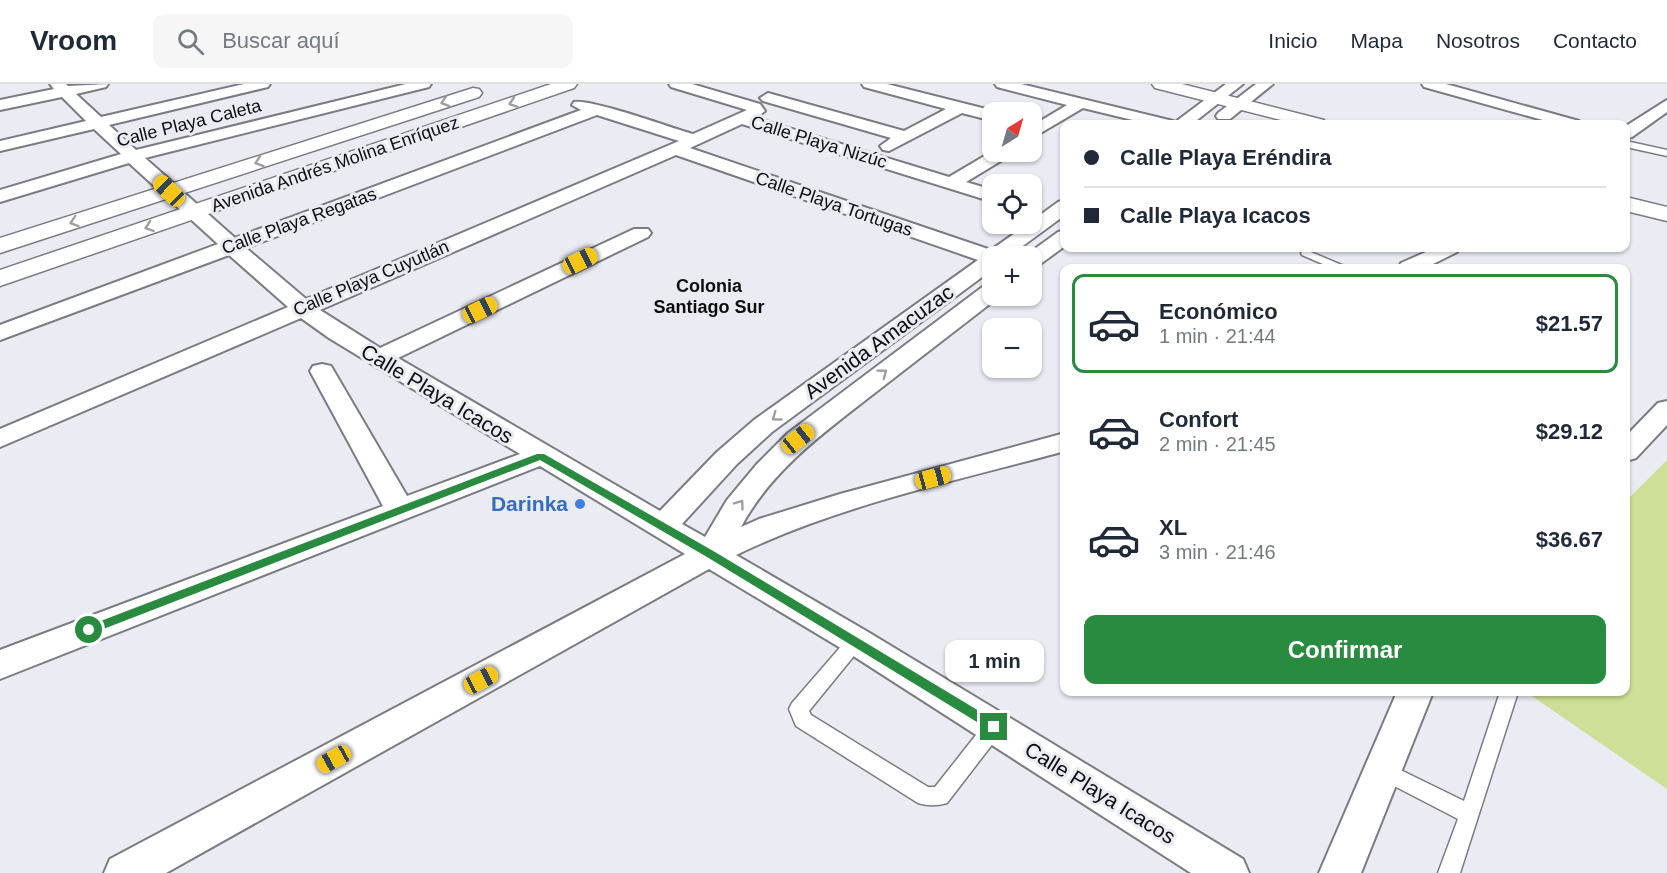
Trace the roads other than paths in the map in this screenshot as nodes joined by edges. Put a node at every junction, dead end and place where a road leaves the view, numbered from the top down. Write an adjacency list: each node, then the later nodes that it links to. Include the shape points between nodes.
1 (102, 84): 13 (street)
2 (263, 84): 30 (street)
3 (424, 84): 39 (street, Calle Playa Caleta)
4 (568, 84): 48 (main road, Avenida Andrés Molina Enríquez, one-way to 48)
5 (869, 84): 12 (street)
6 (1002, 84): 18 (street)
7 (1161, 84): 17 (main road)
8 (1236, 84): 17 (street)
9 (1266, 84): 19 (street)
10 (1429, 84): 29 (street)
11 (685, 85): 23 (street, Calle Playa Nizúc)
12 (900, 87): 22 (street)
13 (61, 88): 20 (street); 30 (street, Calle Playa Icacos)
14 (490, 88): 43 (main road, Avenida Andrés Molina Enríquez, one-way to 43)
15 (788, 89): 16 (street, Calle Playa Cuyutlán)
16 (768, 98): 23 (street, Calle Playa Cuyutlán); 33 (street)
17 (1217, 98): 19 (main road); 26 (street)
18 (1081, 103): 25 (street); 31 (street)
19 (1239, 104): 27 (street); 28 (main road)
20 (0, 105)
21 (1667, 105): 32 (street)
22 (961, 107): 24 (street); 33 (street)
23 (747, 112): 34 (street, Calle Playa Cuyutlán); 40 (street, Calle Playa Nizúc)
24 (982, 113)
25 (1151, 120)
26 (1187, 120)
27 (1217, 120)
28 (1301, 120)
29 (1559, 120)
30 (96, 122): 36 (street); 39 (street, Calle Playa Icacos)
31 (1042, 127)
32 (1630, 130)
33 (906, 137): 40 (street)
34 (695, 140): 37 (street, Calle Playa Cuyutlán); 55 (street, Calle Playa Regatas, via 589,107)
35 (1630, 145): 38 (lane)
36 (0, 146)
37 (675, 149): 59 (street, Calle Playa Tortugas); 66 (street, Calle Playa Cuyutlán)
38 (1667, 153)
39 (133, 156): 43 (street, Calle Playa Icacos); 45 (street, Calle Playa Caleta)
40 (868, 158): 42 (street, Calle Playa Nizúc)
41 (986, 162): 42 (street)
42 (951, 183): 44 (street, Calle Playa Nizúc)
43 (169, 191): 48 (street, Calle Playa Icacos); 54 (main road, Avenida Andrés Molina Enríquez, one-way to 54)
44 (982, 193)
45 (0, 196)
46 (1630, 205): 51 (main road)
47 (1042, 210): 49 (street)
48 (193, 212): 55 (street, Calle Playa Icacos); 64 (main road, Avenida Andrés Molina Enríquez, one-way to 64)
49 (1060, 213)
50 (1060, 214): 56 (street, Avenida Amacuzac)
51 (1667, 214)
52 (640, 232): 68 (street)
53 (1060, 240): 58 (street)
54 (0, 246)
55 (233, 246): 66 (street, Calle Playa Icacos); 67 (street, Calle Playa Regatas)
56 (1012, 246)
57 (1442, 252): 62 (street)
58 (1042, 253)
59 (982, 254)
60 (1306, 254): 61 (lane)
61 (1330, 264)
62 (1417, 264)
63 (982, 267): 76 (street, Avenida Amacuzac, one-way to 76, via 764,426 727,458)
64 (0, 278)
65 (982, 298): 77 (street, Avenida Amacuzac, one-way to 65, via 737,507 798,439)
66 (302, 308): 68 (street, Calle Playa Icacos); 71 (street, Calle Playa Cuyutlán)
67 (0, 333)
68 (379, 358): 74 (street, Calle Playa Icacos)
69 (322, 371): 75 (street)
70 (1667, 410): 73 (street)
71 (0, 439)
72 (1060, 443): 77 (street, via 770,526)
73 (1630, 448)
74 (540, 456): 75 (street); 76 (street, Calle Playa Icacos)
75 (400, 510): 79 (street)
76 (663, 526): 77 (street, Calle Playa Icacos)
77 (711, 554): 78 (street, Calle Playa Icacos); 85 (street)
78 (855, 640): 82 (street, Calle Playa Icacos); 82 (lane, via 799,709 802,720 925,796 940,795)
79 (0, 664)
80 (1413, 696): 83 (street)
81 (1508, 696): 84 (lane)
82 (994, 727): 86 (street, Calle Playa Icacos)
83 (1382, 769): 84 (lane); 87 (street)
84 (1470, 815): 88 (lane)
85 (125, 873)
86 (1228, 873)
87 (1340, 873)
88 (1449, 873)

